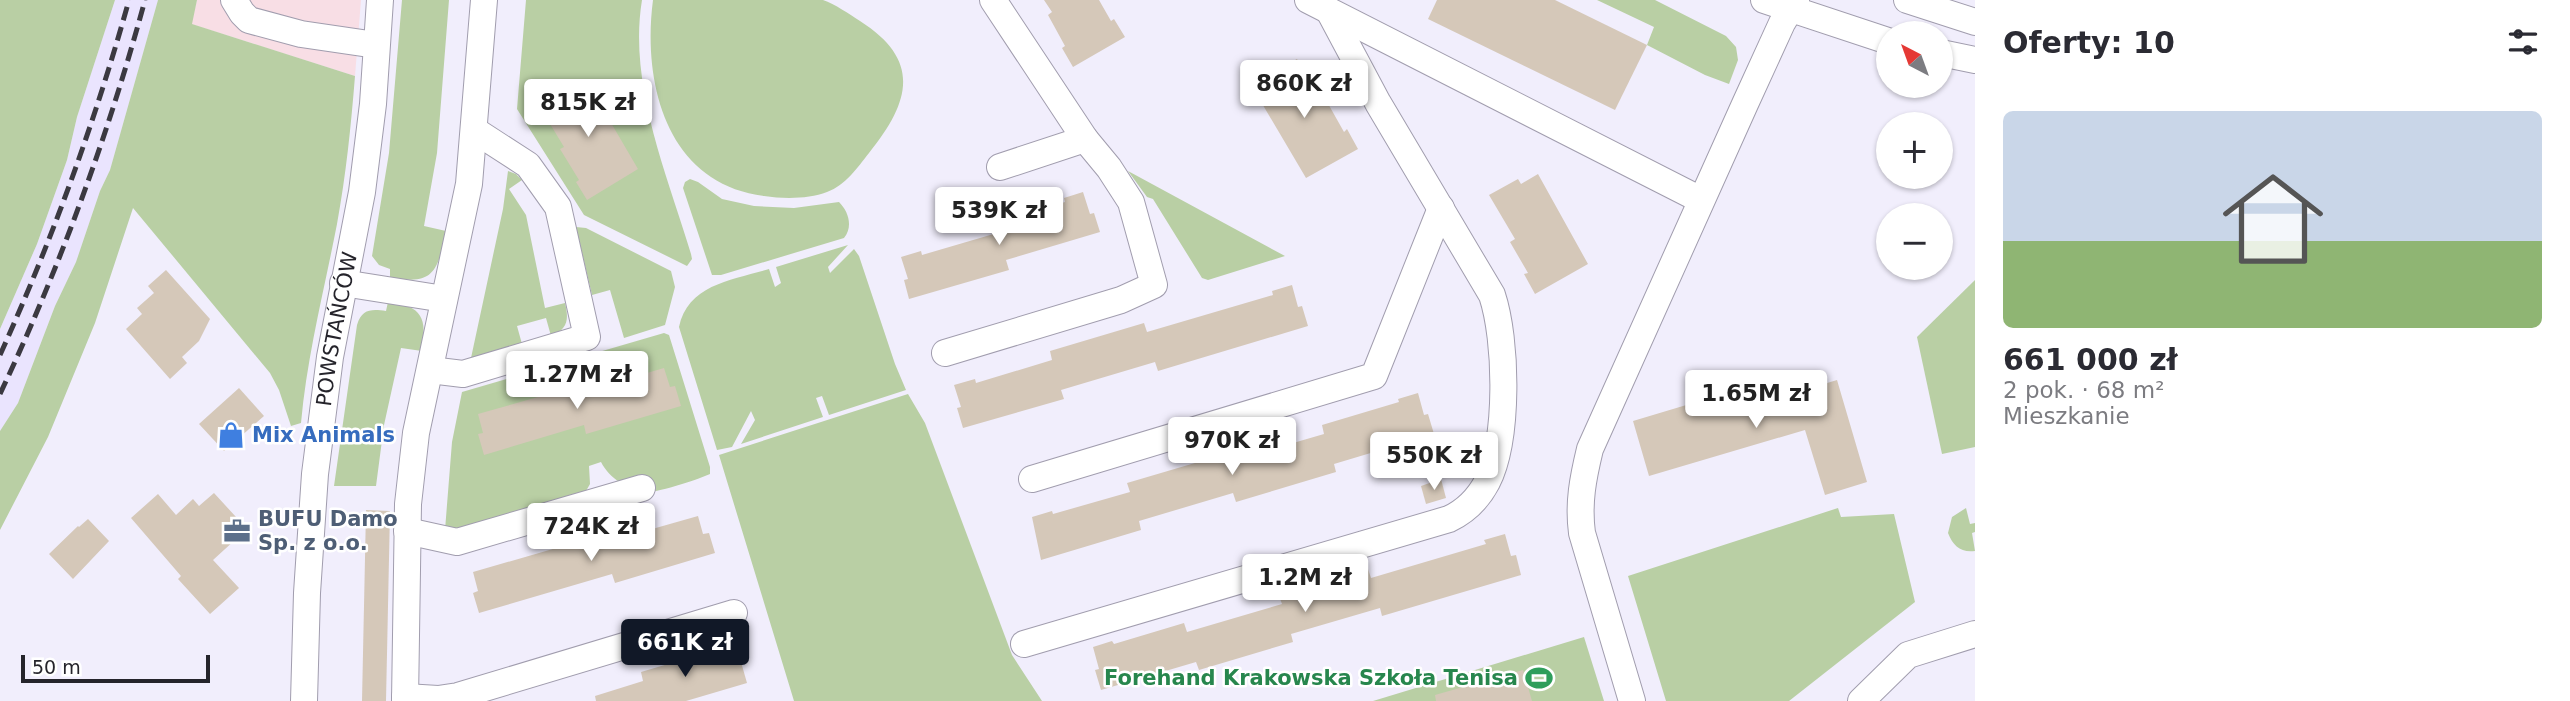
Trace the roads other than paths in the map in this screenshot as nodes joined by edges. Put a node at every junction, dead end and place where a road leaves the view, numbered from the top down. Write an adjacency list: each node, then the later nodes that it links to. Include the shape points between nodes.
1 (234, 0): 11 (street, via 249,20)
2 (380, 0): 11 (street, POWSTAŃCÓW)
3 (484, 0): 14 (street)
4 (993, 0): 15 (street)
5 (1764, 0): 8 (street)
6 (1907, 0): 9 (street)
7 (1318, 5): 17 (street); 18 (street)
8 (1793, 5): 10 (street); 17 (street)
9 (1975, 22)
10 (1876, 36)
11 (376, 45): 19 (street, POWSTAŃCÓW, via 362,192)
12 (1953, 55): 13 (street)
13 (1975, 60)
14 (474, 130): 20 (street, via 469,184); 22 (street, via 528,165 558,207 587,337 463,374)
15 (1085, 139): 16 (street); 21 (street, via 1131,202 1154,285 1121,300)
16 (1000, 167)
17 (1701, 200): 31 (street, via 1590,449 1582,483 1582,533)
18 (1441, 208): 23 (street, via 1374,376); 28 (street, via 1480,272 1499,315 1500,429 1490,475 1470,506 1449,519)
19 (343, 283): 20 (street); 30 (street, POWSTAŃCÓW, via 314,474)
20 (444, 299): 22 (street)
21 (945, 353)
22 (430, 370): 25 (street, via 416,433)
23 (1032, 479)
24 (642, 488): 25 (street, via 457,542)
25 (407, 531): 29 (street)
26 (734, 613): 29 (street, via 458,696)
27 (1975, 634): 32 (street, via 1908,655)
28 (1024, 644)
29 (405, 699)
30 (304, 701)
31 (1632, 701)
32 (1861, 701)

